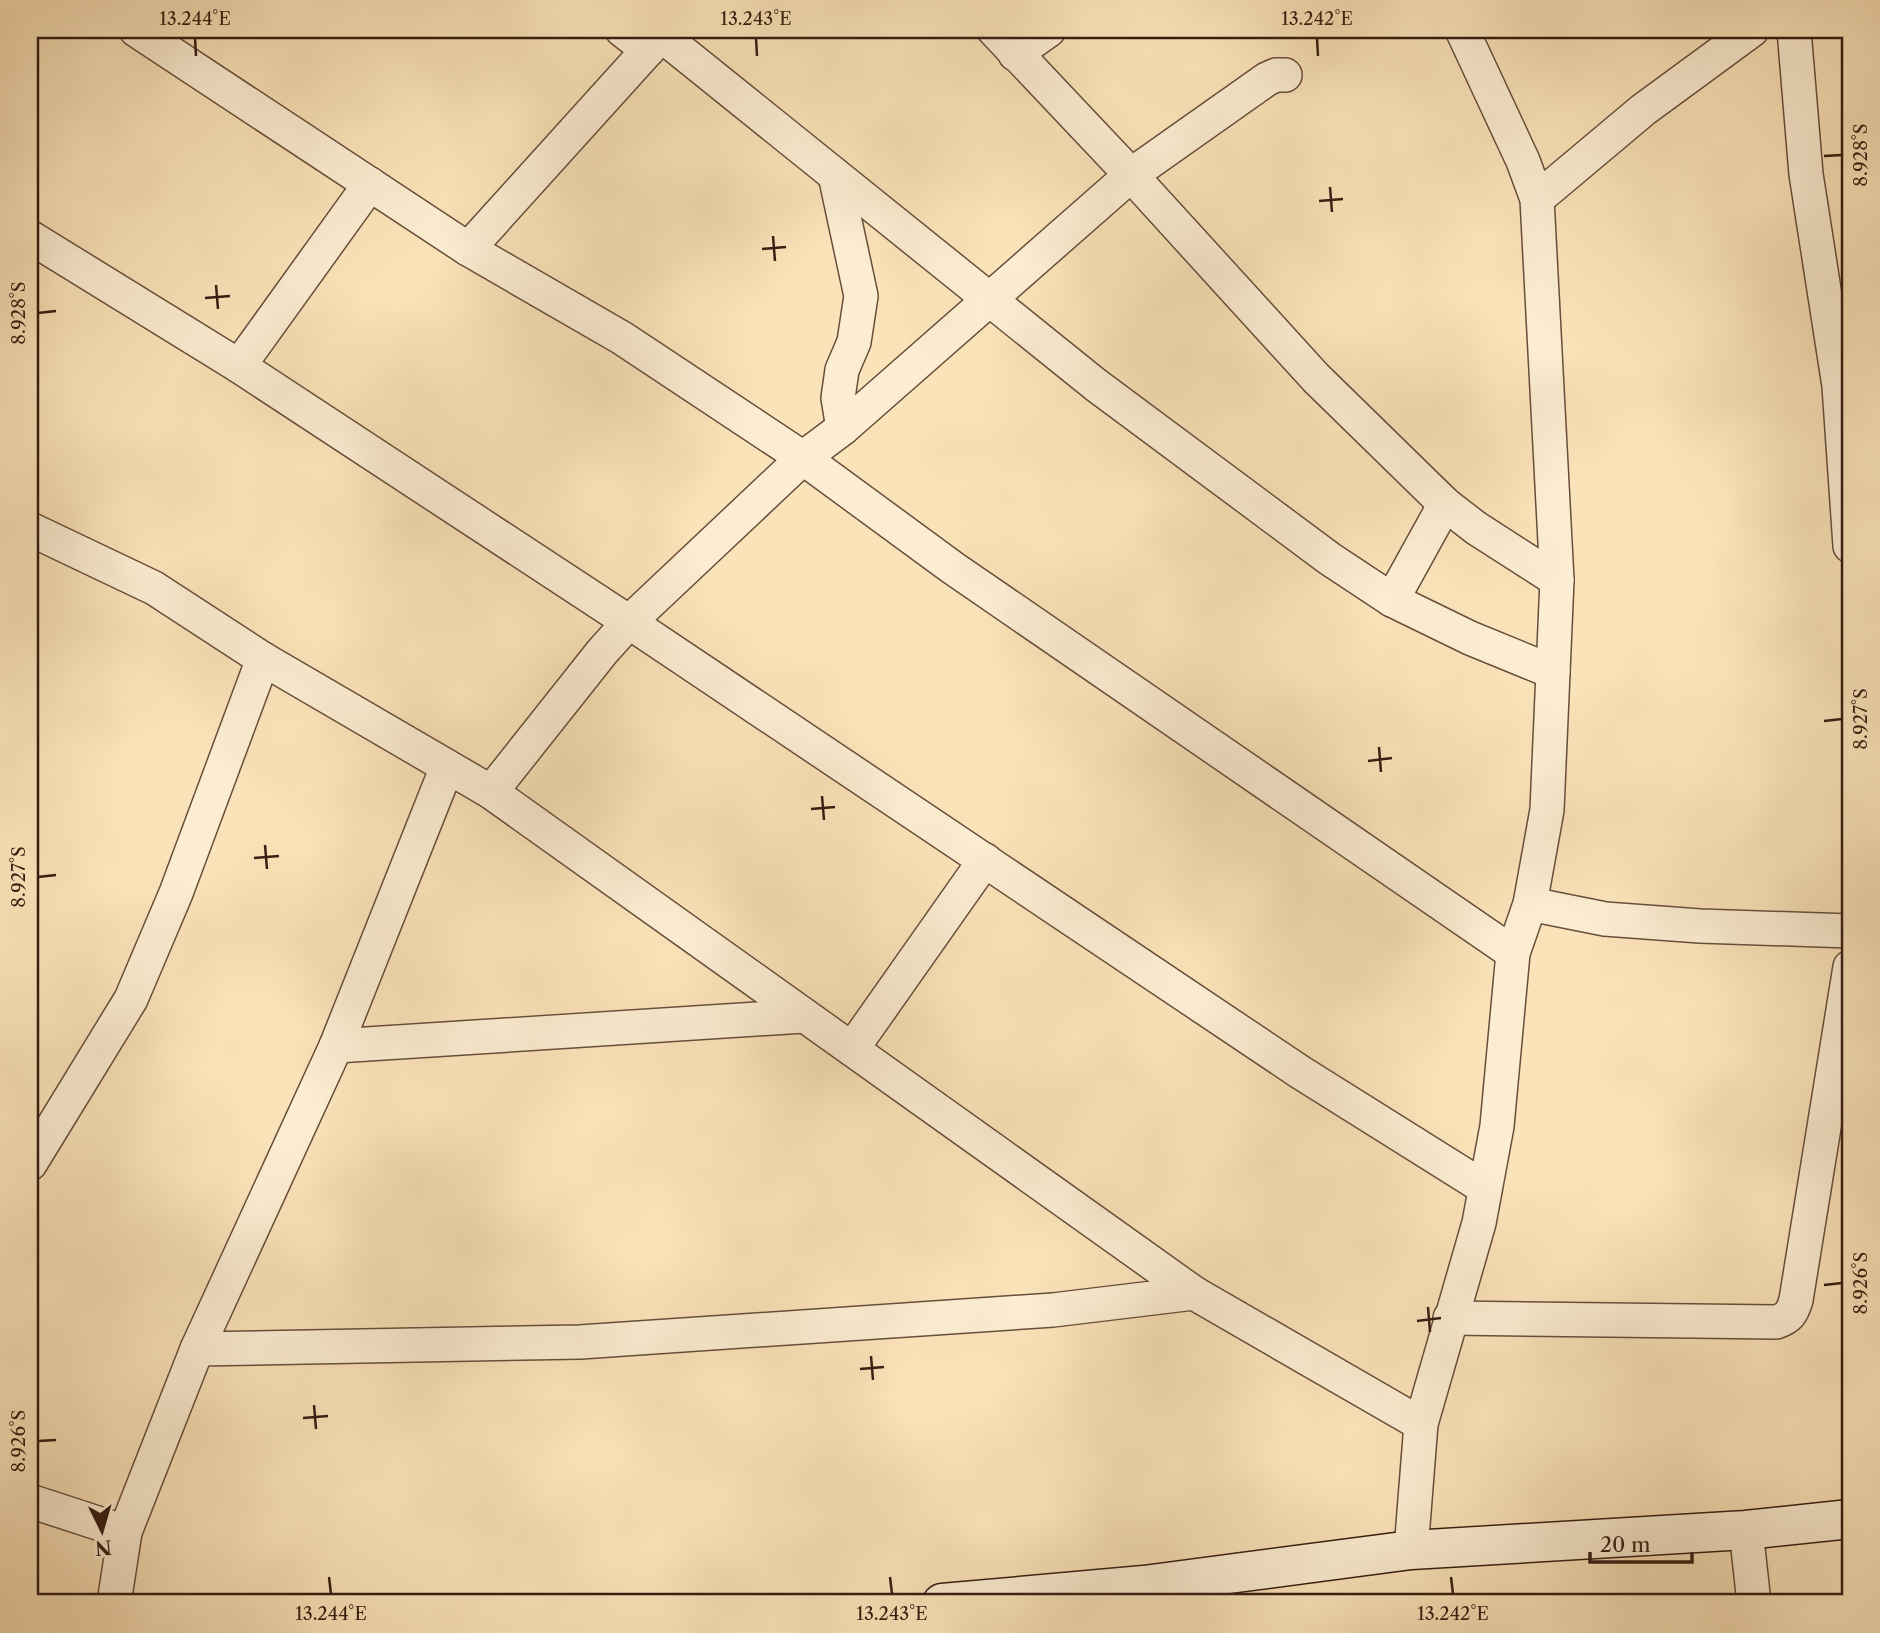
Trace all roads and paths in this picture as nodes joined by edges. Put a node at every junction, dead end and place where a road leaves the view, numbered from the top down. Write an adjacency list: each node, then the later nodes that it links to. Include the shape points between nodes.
1 (136, 30): 12 (street)
2 (622, 30): 7 (street)
3 (1049, 30): 8 (street)
4 (1462, 30): 13 (street)
5 (1752, 30): 13 (street, via 1643,110)
6 (1794, 30): 22 (street, via 1806,174 1839,386)
7 (658, 38): 10 (street); 15 (street)
8 (1004, 42): 11 (street)
9 (1285, 75): 11 (street, via 1266,79)
10 (835, 175): 16 (street); 18 (street, via 861,296 838,398)
11 (1131, 175): 16 (street); 20 (street, via 1316,377)
12 (370, 184): 15 (street); 17 (street)
13 (1537, 199): 23 (street)
14 (30, 237): 17 (street)
15 (468, 249): 19 (street, via 622,338)
16 (989, 299): 18 (street); 24 (street, via 1241,494)
17 (239, 366): 25 (street)
18 (843, 428): 19 (street)
19 (803, 458): 25 (street); 33 (street, via 953,568)
20 (1445, 505): 23 (street); 24 (street)
21 (30, 528): 26 (street, via 154,588)
22 (1850, 545)
23 (1557, 580): 27 (street)
24 (1392, 600): 27 (street)
25 (629, 622): 29 (street); 30 (street)
26 (263, 659): 28 (street); 38 (street, via 131,999)
27 (1553, 672): 31 (street, via 1547,810)
28 (447, 767): 29 (street); 36 (street)
29 (491, 792): 35 (street)
30 (985, 860): 37 (street); 39 (street, via 1300,1072)
31 (1530, 904): 32 (street, via 1605,919); 33 (street)
32 (1850, 930)
33 (1513, 953): 39 (street, via 1497,1126)
34 (1850, 967): 41 (street, via 1796,1300 1786,1319)
35 (804, 1016): 36 (street); 37 (street)
36 (336, 1046): 42 (street)
37 (852, 1049): 40 (street)
38 (30, 1164)
39 (1485, 1188): 41 (street)
40 (1194, 1293): 42 (street, via 1053,1310 580,1342); 43 (street)
41 (1450, 1318): 43 (street)
42 (197, 1349): 47 (street)
43 (1421, 1424): 48 (street)
44 (30, 1502): 47 (street)
45 (1850, 1519): 46 (street)
46 (1746, 1530): 48 (street); 53 (street)
47 (125, 1532): 51 (street)
48 (1411, 1550): 49 (street)
49 (1144, 1594): 50 (street)
50 (980, 1601): 52 (street)
51 (114, 1603)
52 (942, 1603)
53 (1754, 1603)

